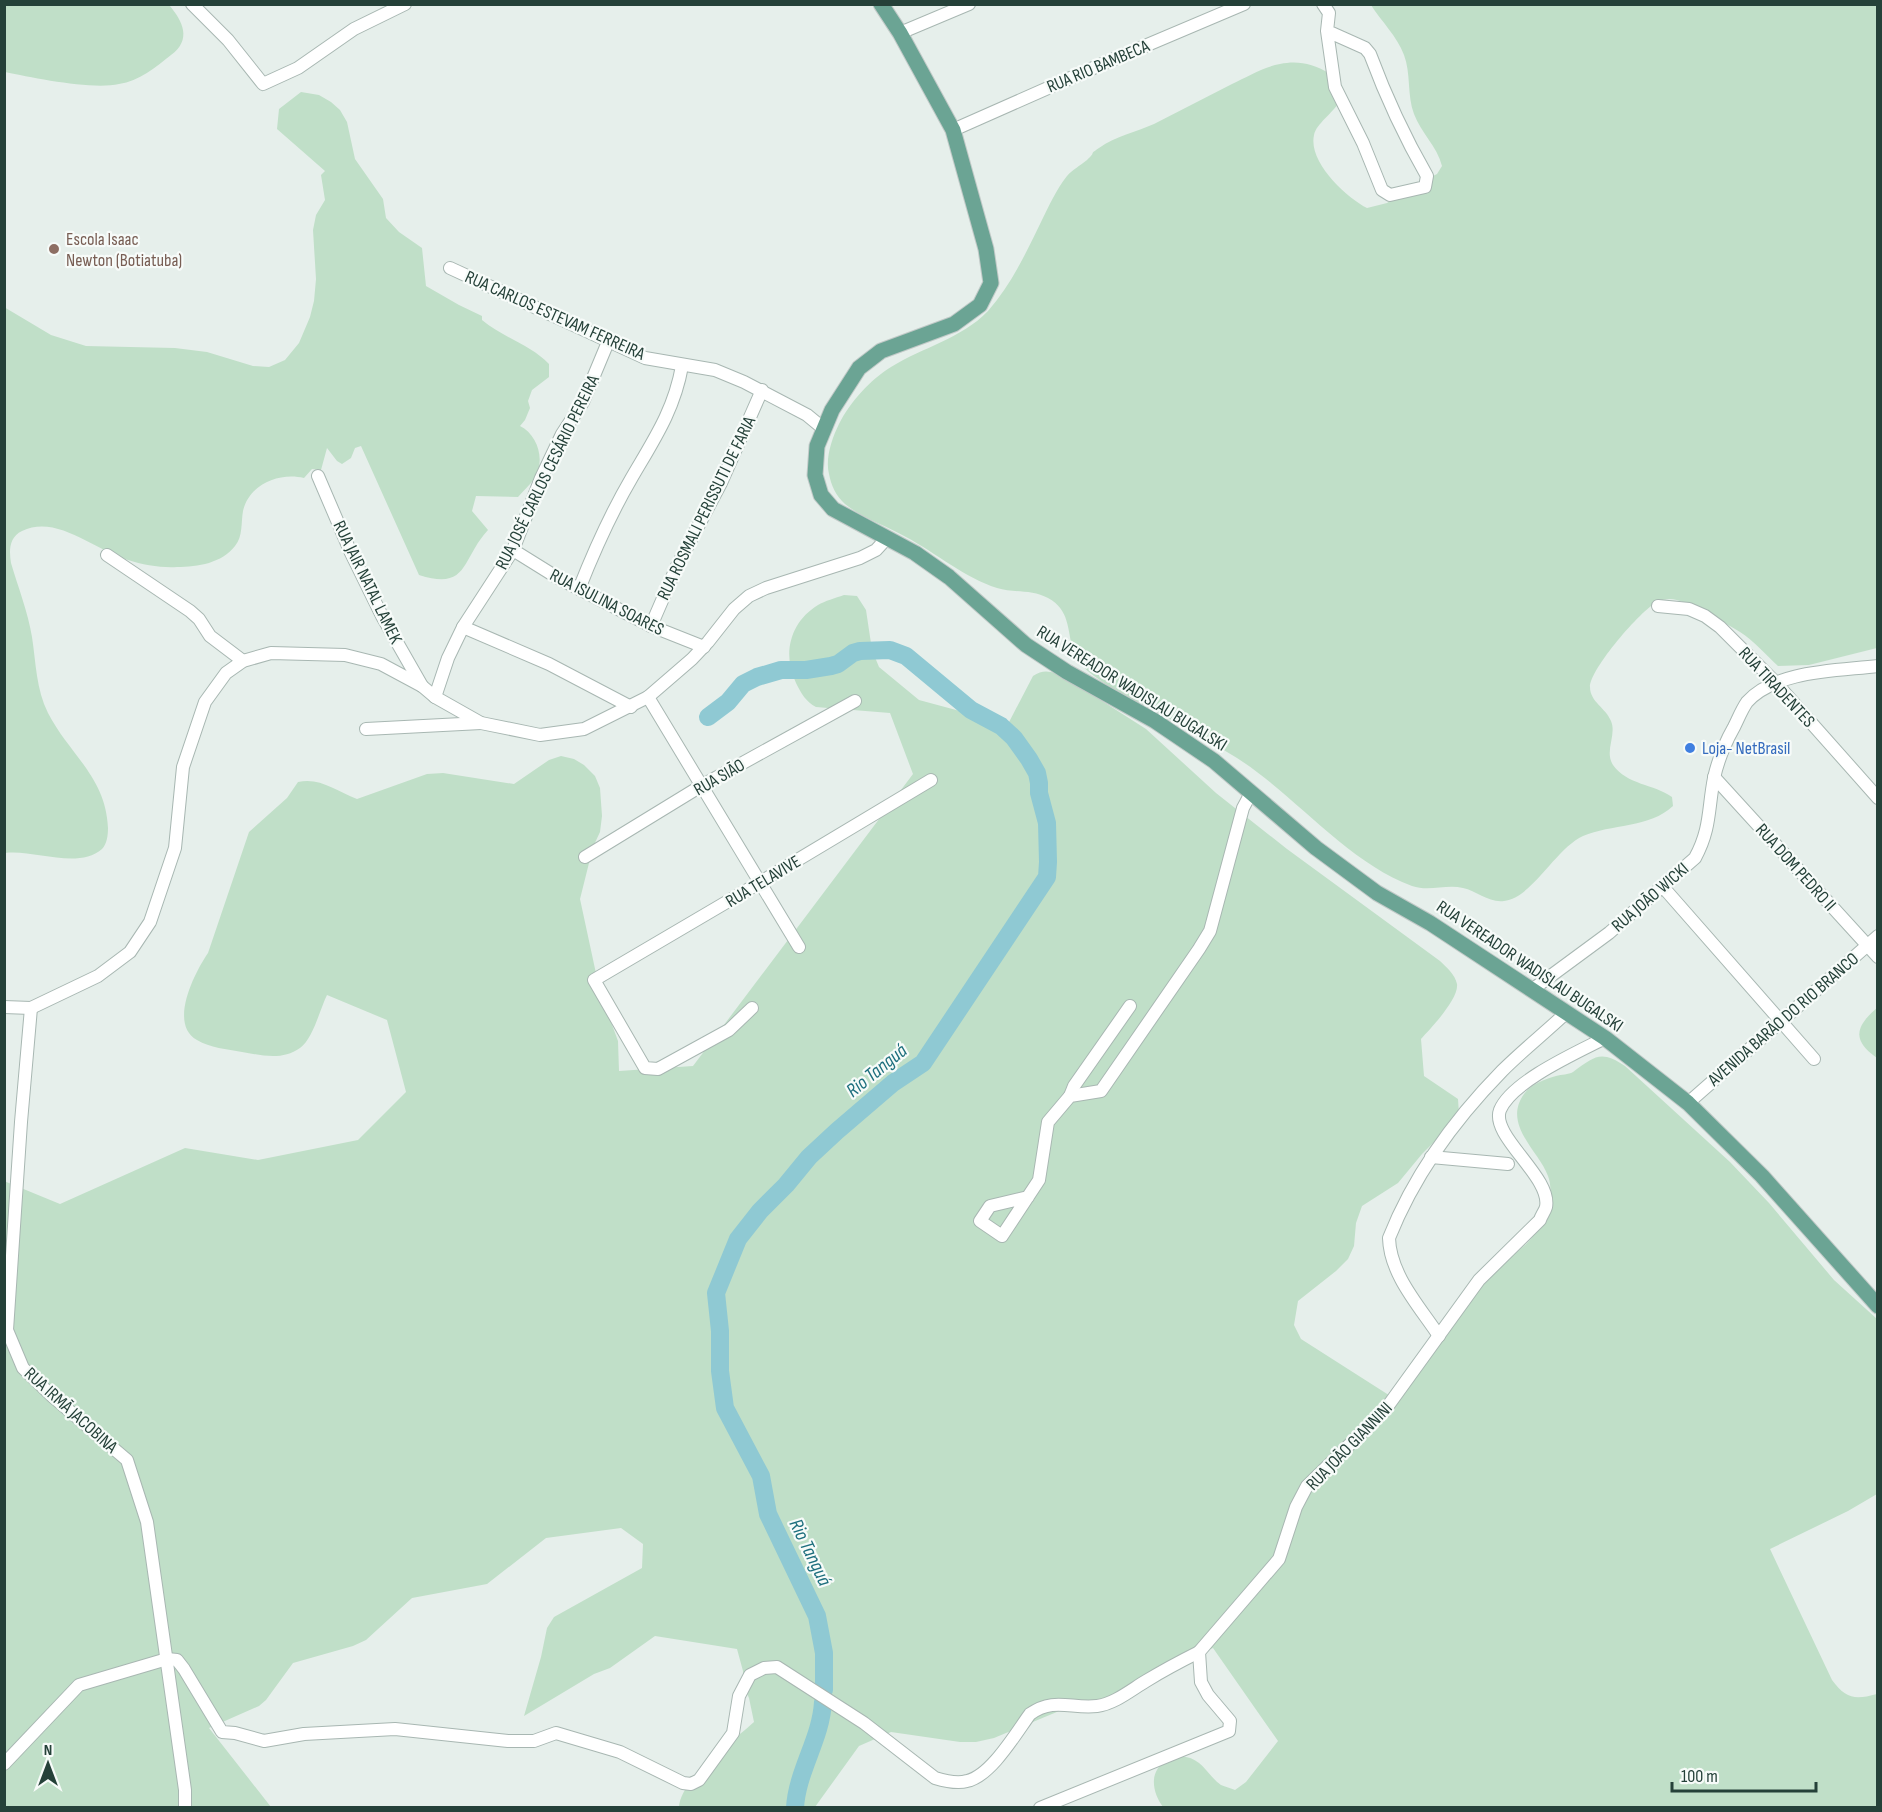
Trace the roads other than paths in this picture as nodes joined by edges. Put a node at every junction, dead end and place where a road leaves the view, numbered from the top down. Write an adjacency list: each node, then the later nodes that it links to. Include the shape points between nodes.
1 (192, 4): 2 (street, via 228,40 263,84 298,68 354,29)
2 (405, 4)
3 (881, 4): 8 (main road, RUA VEREADOR WADISLAU BUGALSKI)
4 (969, 4): 8 (street)
5 (1244, 4): 9 (street, RUA RIO BAMBECA)
6 (1323, 4): 7 (street, via 1329,12)
7 (1327, 31): 7 (street, via 1370,54 1388,103 1427,176 1425,187 1390,195 1382,190 1335,87)
8 (900, 33): 9 (main road, RUA VEREADOR WADISLAU BUGALSKI)
9 (953, 130): 14 (main road, RUA VEREADOR WADISLAU BUGALSKI, via 986,249 991,283 980,305 954,324 881,351 859,368)
10 (450, 267): 11 (street, RUA CARLOS ESTEVAM FERREIRA)
11 (608, 342): 12 (street, RUA CARLOS ESTEVAM FERREIRA); 17 (street, RUA JOSÉ CARLOS CESÁRIO PEREIRA, via 583,402 541,478)
12 (682, 366): 13 (street, RUA CARLOS ESTEVAM FERREIRA, via 715,370); 19 (street, via 666,418 606,525)
13 (762, 390): 14 (street, RUA CARLOS ESTEVAM FERREIRA); 21 (street, RUA ROSMALI PERISSUTI DE FARIA)
14 (824, 429): 16 (main road, RUA VEREADOR WADISLAU BUGALSKI, via 815,475 821,495 833,508)
15 (318, 476): 27 (street, RUA JAIR NATAL LAMEK, via 382,616)
16 (887, 538): 23 (street, via 876,550 860,558 749,596); 37 (main road, RUA VEREADOR WADISLAU BUGALSKI, via 949,577 1026,645 1155,721)
17 (513, 550): 19 (street, RUA ISULINA SOARES); 22 (street, RUA JOSÉ CARLOS CESÁRIO PEREIRA)
18 (107, 555): 24 (street, via 190,611 210,636)
19 (579, 589): 21 (street, RUA ISULINA SOARES)
20 (1658, 606): 26 (street, RUA TIRADENTES, via 1689,609 1705,616)
21 (651, 626): 23 (street, RUA ISULINA SOARES)
22 (463, 627): 28 (street, RUA JOSÉ CARLOS CESÁRIO PEREIRA); 31 (street, via 549,664)
23 (704, 647): 29 (street)
24 (243, 661): 27 (street, via 270,653 345,655 381,664); 49 (street, via 226,673 205,702 183,767 176,848 150,922 130,952 98,976)
25 (1878, 666): 26 (street, RUA JOÃO WICKI)
26 (1775, 682): 34 (street, RUA JOÃO WICKI, via 1746,704 1723,747); 38 (street, RUA TIRADENTES)
27 (422, 686): 28 (street)
28 (435, 697): 32 (street)
29 (648, 697): 31 (street); 36 (street)
30 (855, 701): 36 (street, RUA SIÃO)
31 (631, 707): 32 (street, via 584,729 540,735)
32 (481, 723): 33 (street)
33 (366, 729)
34 (1714, 777): 41 (street, RUA JOÃO WICKI, via 1704,842 1695,858); 43 (street, RUA DOM PEDRO II)
35 (931, 780): 40 (street, RUA TELAVIVE)
36 (701, 786): 39 (street, RUA SIÃO); 40 (street)
37 (1251, 792): 46 (main road, RUA VEREADOR WADISLAU BUGALSKI, via 1316,848 1377,893 1430,922); 55 (street, via 1243,808 1210,931 1101,1091)
38 (1878, 798)
39 (585, 857)
40 (759, 884): 44 (street); 50 (street, RUA TELAVIVE, via 594,980 645,1068 658,1069 729,1030)
41 (1663, 888): 46 (street, RUA JOÃO WICKI); 52 (street)
42 (1878, 936): 43 (street, AVENIDA BARÃO DO RIO BRANCO)
43 (1867, 946): 45 (street, RUA DOM PEDRO II); 52 (street, AVENIDA BARÃO DO RIO BRANCO)
44 (799, 947)
45 (1878, 957)
46 (1533, 989): 51 (main road, RUA VEREADOR WADISLAU BUGALSKI)
47 (4, 1006): 49 (street)
48 (1130, 1006): 55 (street)
49 (31, 1008): 63 (street, RUA IRMÃ JACOBINA, via 8,1330 23,1368 127,1460 147,1522)
50 (752, 1008)
51 (1567, 1012): 53 (main road, RUA VEREADOR WADISLAU BUGALSKI); 57 (street, via 1503,1070)
52 (1781, 1021): 54 (street); 56 (street, AVENIDA BARÃO DO RIO BRANCO)
53 (1605, 1038): 56 (main road, RUA VEREADOR WADISLAU BUGALSKI); 61 (street, RUA JOÃO GIANNINI, via 1533,1077 1501,1109 1501,1127 1531,1168 1545,1194 1546,1208 1540,1220 1479,1280)
54 (1814, 1059)
55 (1070, 1096): 59 (street, via 1048,1122 1039,1180)
56 (1688, 1103): 60 (main road, RUA VEREADOR WADISLAU BUGALSKI, via 1762,1176)
57 (1431, 1157): 58 (street); 61 (street, via 1394,1225 1389,1250 1400,1277)
58 (1508, 1164)
59 (1028, 1197)
60 (1878, 1306)
61 (1438, 1336): 62 (street, RUA JOÃO GIANNINI, via 1385,1410 1307,1486 1279,1559)
62 (1199, 1652): 63 (street, via 1108,1704 1054,1703 1040,1707 1030,1714 984,1773 967,1781 948,1782 935,1778 864,1723 777,1667 764,1668 750,1675 739,1696 733,1733 699,1780 691,1784 683,1784 620,1752 556,1733 508,1742 395,1729 304,1734 264,1742 222,1732 184,1669 177,1660); 66 (street, via 1201,1682 1230,1721 1229,1731)
63 (167, 1659): 64 (street, via 79,1685); 65 (street, RUA IRMÃ JACOBINA)
64 (4, 1764)
65 (185, 1808)
66 (1040, 1808)

